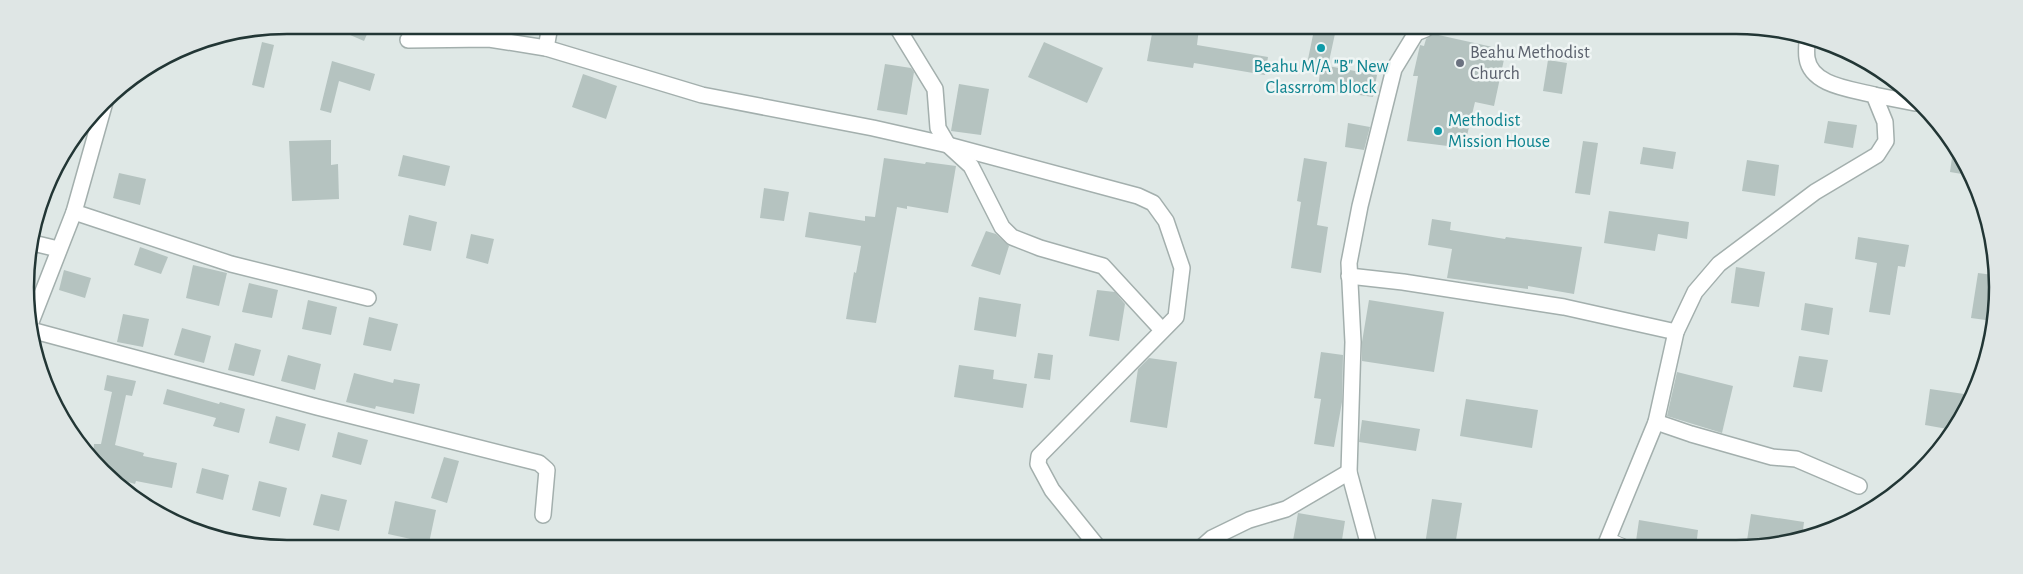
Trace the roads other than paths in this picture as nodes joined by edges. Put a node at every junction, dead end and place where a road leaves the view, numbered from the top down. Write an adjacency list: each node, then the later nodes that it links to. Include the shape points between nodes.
1 (549, 34): 6 (street)
2 (901, 34): 10 (street, via 935,89 938,128)
3 (1415, 34): 14 (street, via 1394,69 1360,206)
4 (408, 40): 6 (street, via 489,39)
5 (1807, 44): 7 (street, via 1807,60 1814,74 1829,83)
6 (546, 48): 10 (street, via 702,95)
7 (1874, 95): 8 (street); 19 (street, via 1885,122 1886,141 1878,155 1815,192 1719,264 1694,292)
8 (1908, 102)
9 (101, 115): 11 (street)
10 (948, 145): 17 (street, via 971,166 1002,227 1012,237 1103,266); 17 (street, via 1138,196 1153,203 1166,221 1182,268 1176,317)
11 (74, 212): 13 (street); 15 (street, via 231,264)
12 (38, 244): 13 (street)
13 (58, 249): 16 (street)
14 (1348, 276): 19 (street, via 1564,307); 21 (street, via 1353,342)
15 (368, 298)
16 (35, 311)
17 (1162, 330): 24 (street, via 1039,456 1038,464 1052,490)
18 (38, 332): 23 (street, via 307,405 539,463 548,470)
19 (1676, 332): 20 (street)
20 (1656, 422): 22 (street, via 1772,457 1796,460); 27 (street)
21 (1349, 472): 25 (street, via 1286,509 1249,520); 26 (street)
22 (1859, 486)
23 (543, 515)
24 (1092, 540)
25 (1210, 540)
26 (1367, 540)
27 (1608, 540)

